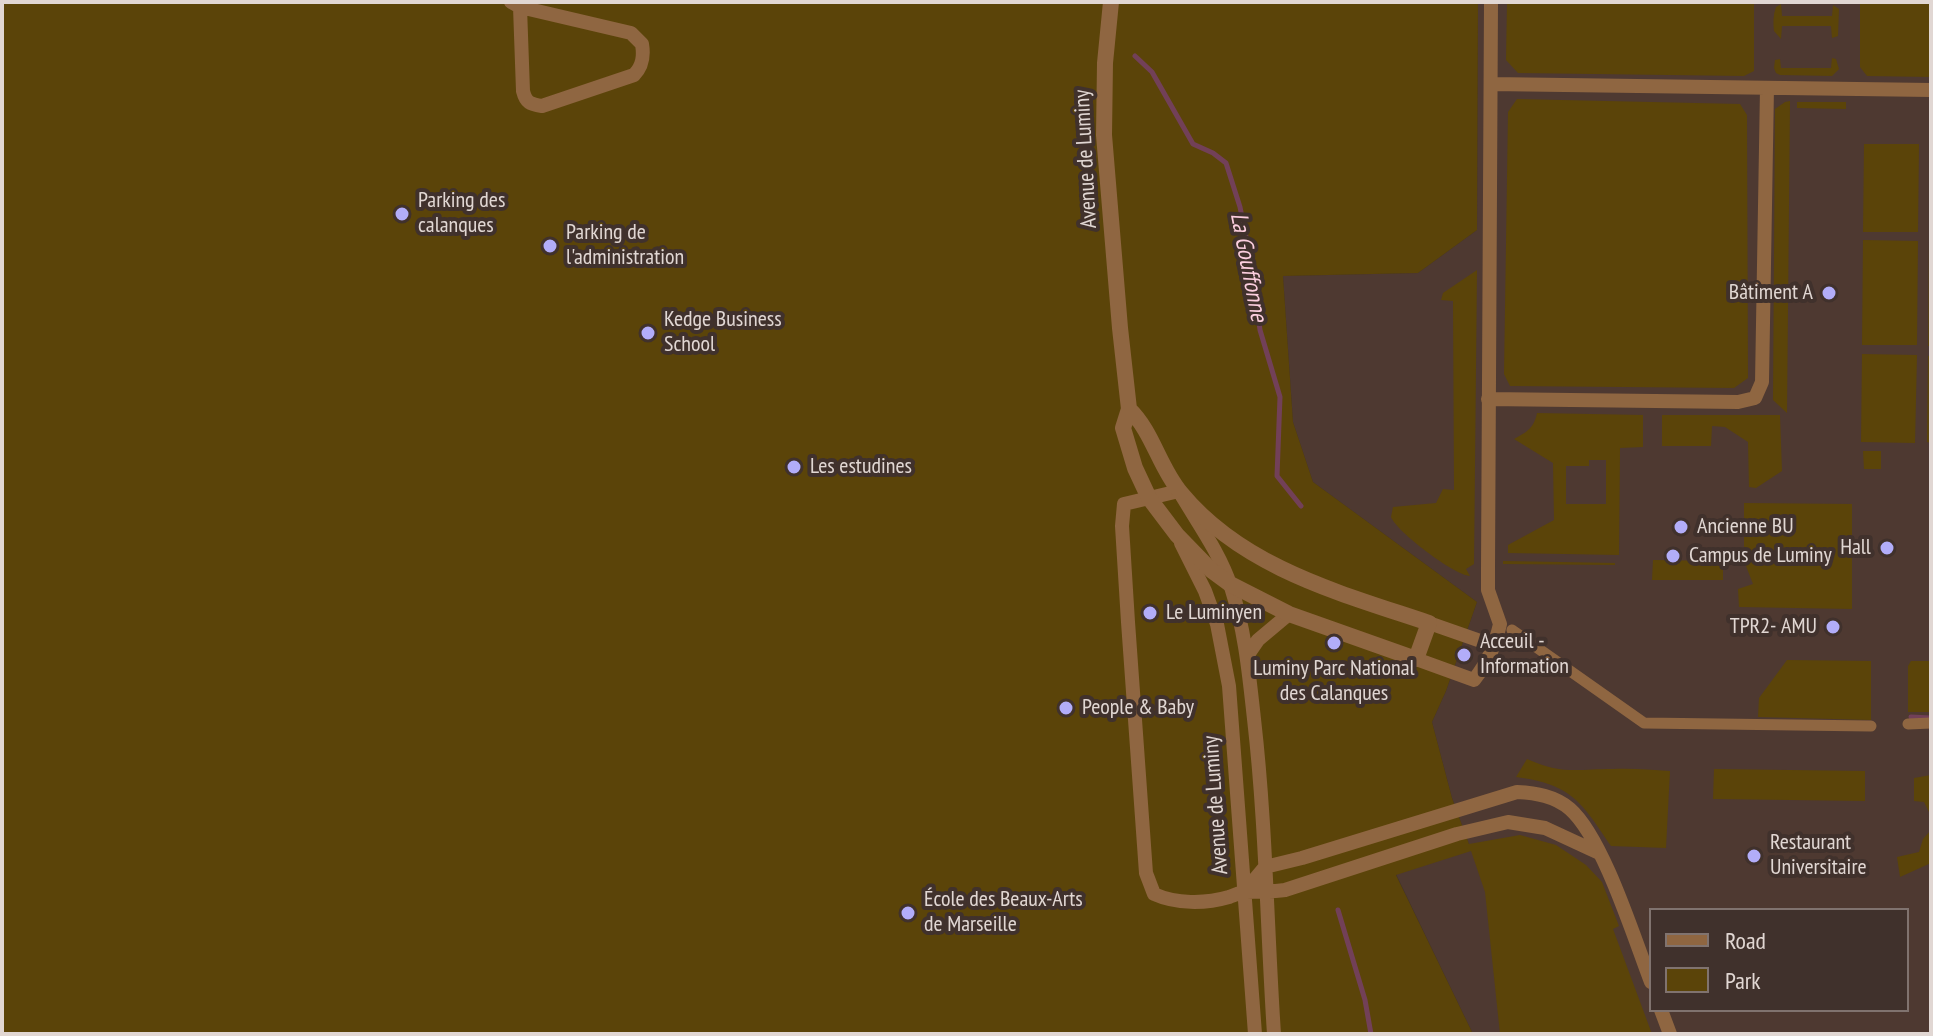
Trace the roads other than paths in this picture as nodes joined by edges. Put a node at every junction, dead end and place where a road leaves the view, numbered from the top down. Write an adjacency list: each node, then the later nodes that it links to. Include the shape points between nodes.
1 (1111, 2): 8 (street, Avenue de Luminy, via 1104,135)
2 (1491, 2): 4 (street)
3 (516, 4): 3 (street, via 523,91 529,104 542,106 639,70 642,44 631,33)
4 (1491, 84): 5 (street); 7 (street)
5 (1767, 88): 6 (street); 7 (street, via 1762,382 1755,398)
6 (1931, 90)
7 (1488, 399): 16 (street, via 1488,590 1500,624)
8 (1129, 409): 9 (street, Avenue de Luminy, via 1141,420); 10 (street, Avenue de Luminy, via 1123,428)
9 (1179, 491): 10 (street); 12 (street, Avenue de Luminy); 14 (street, Avenue de Luminy, via 1219,531 1278,569)
10 (1149, 498): 11 (street, Avenue de Luminy); 24 (street, via 1124,504 1122,526 1146,873 1154,894 1169,900)
11 (1177, 535): 12 (street, Avenue de Luminy); 24 (street, Avenue de Luminy, via 1205,591 1220,640 1233,729)
12 (1230, 584): 13 (street, Avenue de Luminy); 17 (street, Avenue de Luminy)
13 (1289, 614): 17 (street); 18 (street, Avenue de Luminy)
14 (1429, 623): 16 (street); 18 (street)
15 (1512, 630): 21 (street, via 1644,723)
16 (1492, 645): 18 (street, via 1490,659 1474,680)
17 (1247, 656): 23 (street, Avenue de Luminy)
18 (1416, 659)
19 (1931, 723): 20 (street)
20 (1908, 724)
21 (1871, 726)
22 (1599, 853): 23 (street, via 1590,832 1567,806 1537,793 1517,792); 25 (street, via 1545,828 1508,822); 26 (street)
23 (1265, 867): 24 (street); 25 (street, Avenue de Luminy)
24 (1244, 892): 25 (street); 28 (street, Avenue de Luminy)
25 (1266, 892): 29 (street, Avenue de Luminy)
26 (1649, 977)
27 (1662, 1012): 30 (street)
28 (1255, 1034)
29 (1274, 1034)
30 (1670, 1034)

